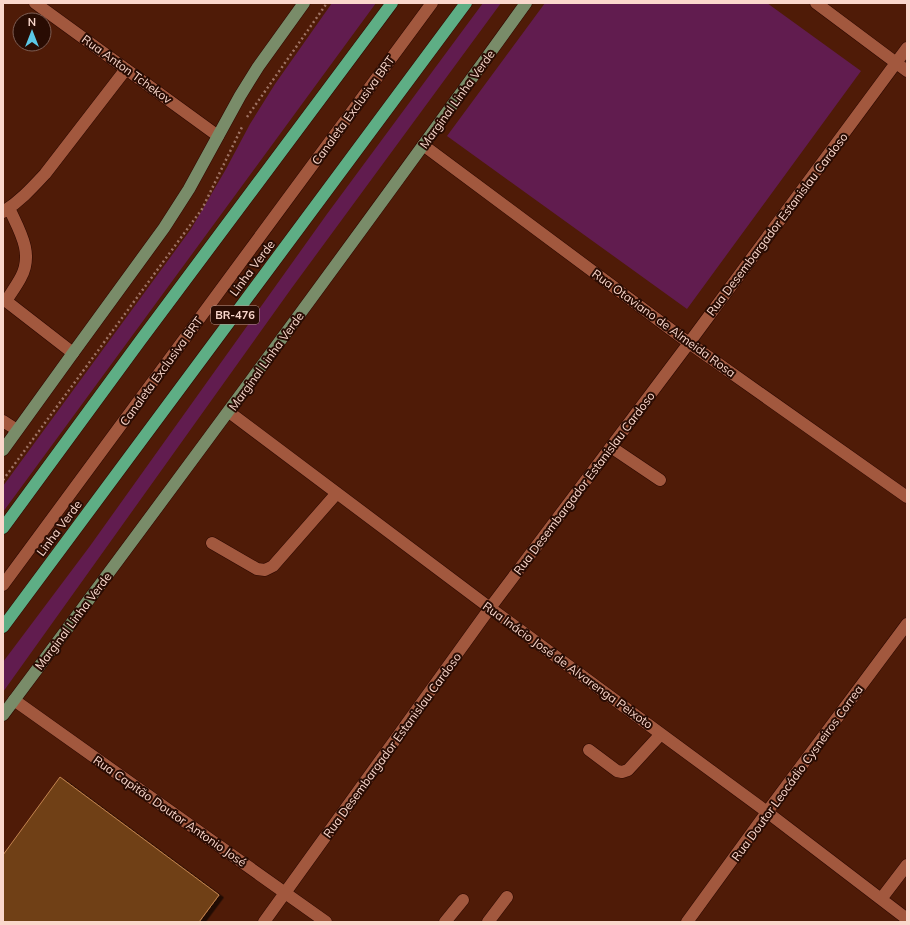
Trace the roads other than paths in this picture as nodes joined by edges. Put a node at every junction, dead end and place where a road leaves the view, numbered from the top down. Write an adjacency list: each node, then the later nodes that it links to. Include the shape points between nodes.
1 (35, 3): 10 (street, Rua Anton Tchekov)
2 (304, 3): 12 (main road, via 258,67)
3 (392, 3): 25 (highway)
4 (432, 3): 27 (street, Canaleta Exclusiva BRT)
5 (466, 3): 30 (highway, Linha Verde / BR-476)
6 (526, 3): 13 (main road, Marginal Linha Verde)
7 (816, 3): 9 (street)
8 (907, 48): 9 (street, Rua Desembargador Estanislau Cardoso)
9 (896, 63): 11 (street); 15 (street, Rua Desembargador Estanislau Cardoso)
10 (126, 69): 12 (street, Rua Anton Tchekov); 14 (street, via 45,174 17,203)
11 (907, 71)
12 (218, 136): 16 (main road, via 164,228)
13 (424, 145): 15 (street, Rua Otaviano de Almeida Rosa); 17 (main road, Marginal Linha Verde)
14 (6, 210): 16 (street, via 25,245 26,255 21,277 6,301)
15 (689, 343): 20 (street, Rua Desembargador Estanislau Cardoso); 24 (street, Rua Otaviano de Almeida Rosa)
16 (73, 353): 19 (main road)
17 (229, 412): 23 (street, Rua Inácio José de Alvarenga Peixoto); 31 (main road, Marginal Linha Verde)
18 (3, 421): 19 (street)
19 (17, 430): 21 (main road)
20 (611, 446): 22 (street); 28 (street, Rua Desembargador Estanislau Cardoso)
21 (3, 450)
22 (660, 480)
23 (337, 493): 26 (street, via 273,566 265,570 256,569); 28 (street, Rua Inácio José de Alvarenga Peixoto)
24 (907, 497)
25 (3, 528)
26 (212, 543)
27 (3, 585)
28 (490, 608): 33 (street, Rua Inácio José de Alvarenga Peixoto); 37 (street, Rua Desembargador Estanislau Cardoso)
29 (907, 624): 35 (street, Rua Doutor Leocádio Cysneiros Correa)
30 (3, 627)
31 (14, 700): 32 (main road, Marginal Linha Verde); 37 (street, Rua Capitão Doutor Antonio José)
32 (3, 715)
33 (661, 734): 34 (street, via 628,770 622,772); 35 (street, Rua Inácio José de Alvarenga Peixoto)
34 (589, 750)
35 (767, 812): 40 (street, Rua Inácio José de Alvarenga Peixoto); 46 (street, Rua Doutor Leocádio Cysneiros Correa)
36 (907, 865): 40 (street)
37 (286, 893): 42 (street, Rua Desembargador Estanislau Cardoso); 43 (street, Rua Capitão Doutor Antonio José)
38 (507, 897): 45 (street)
39 (463, 900): 44 (street)
40 (881, 900): 41 (street, Rua Inácio José de Alvarenga Peixoto)
41 (907, 919)
42 (264, 922)
43 (326, 922)
44 (445, 922)
45 (488, 922)
46 (687, 922)

